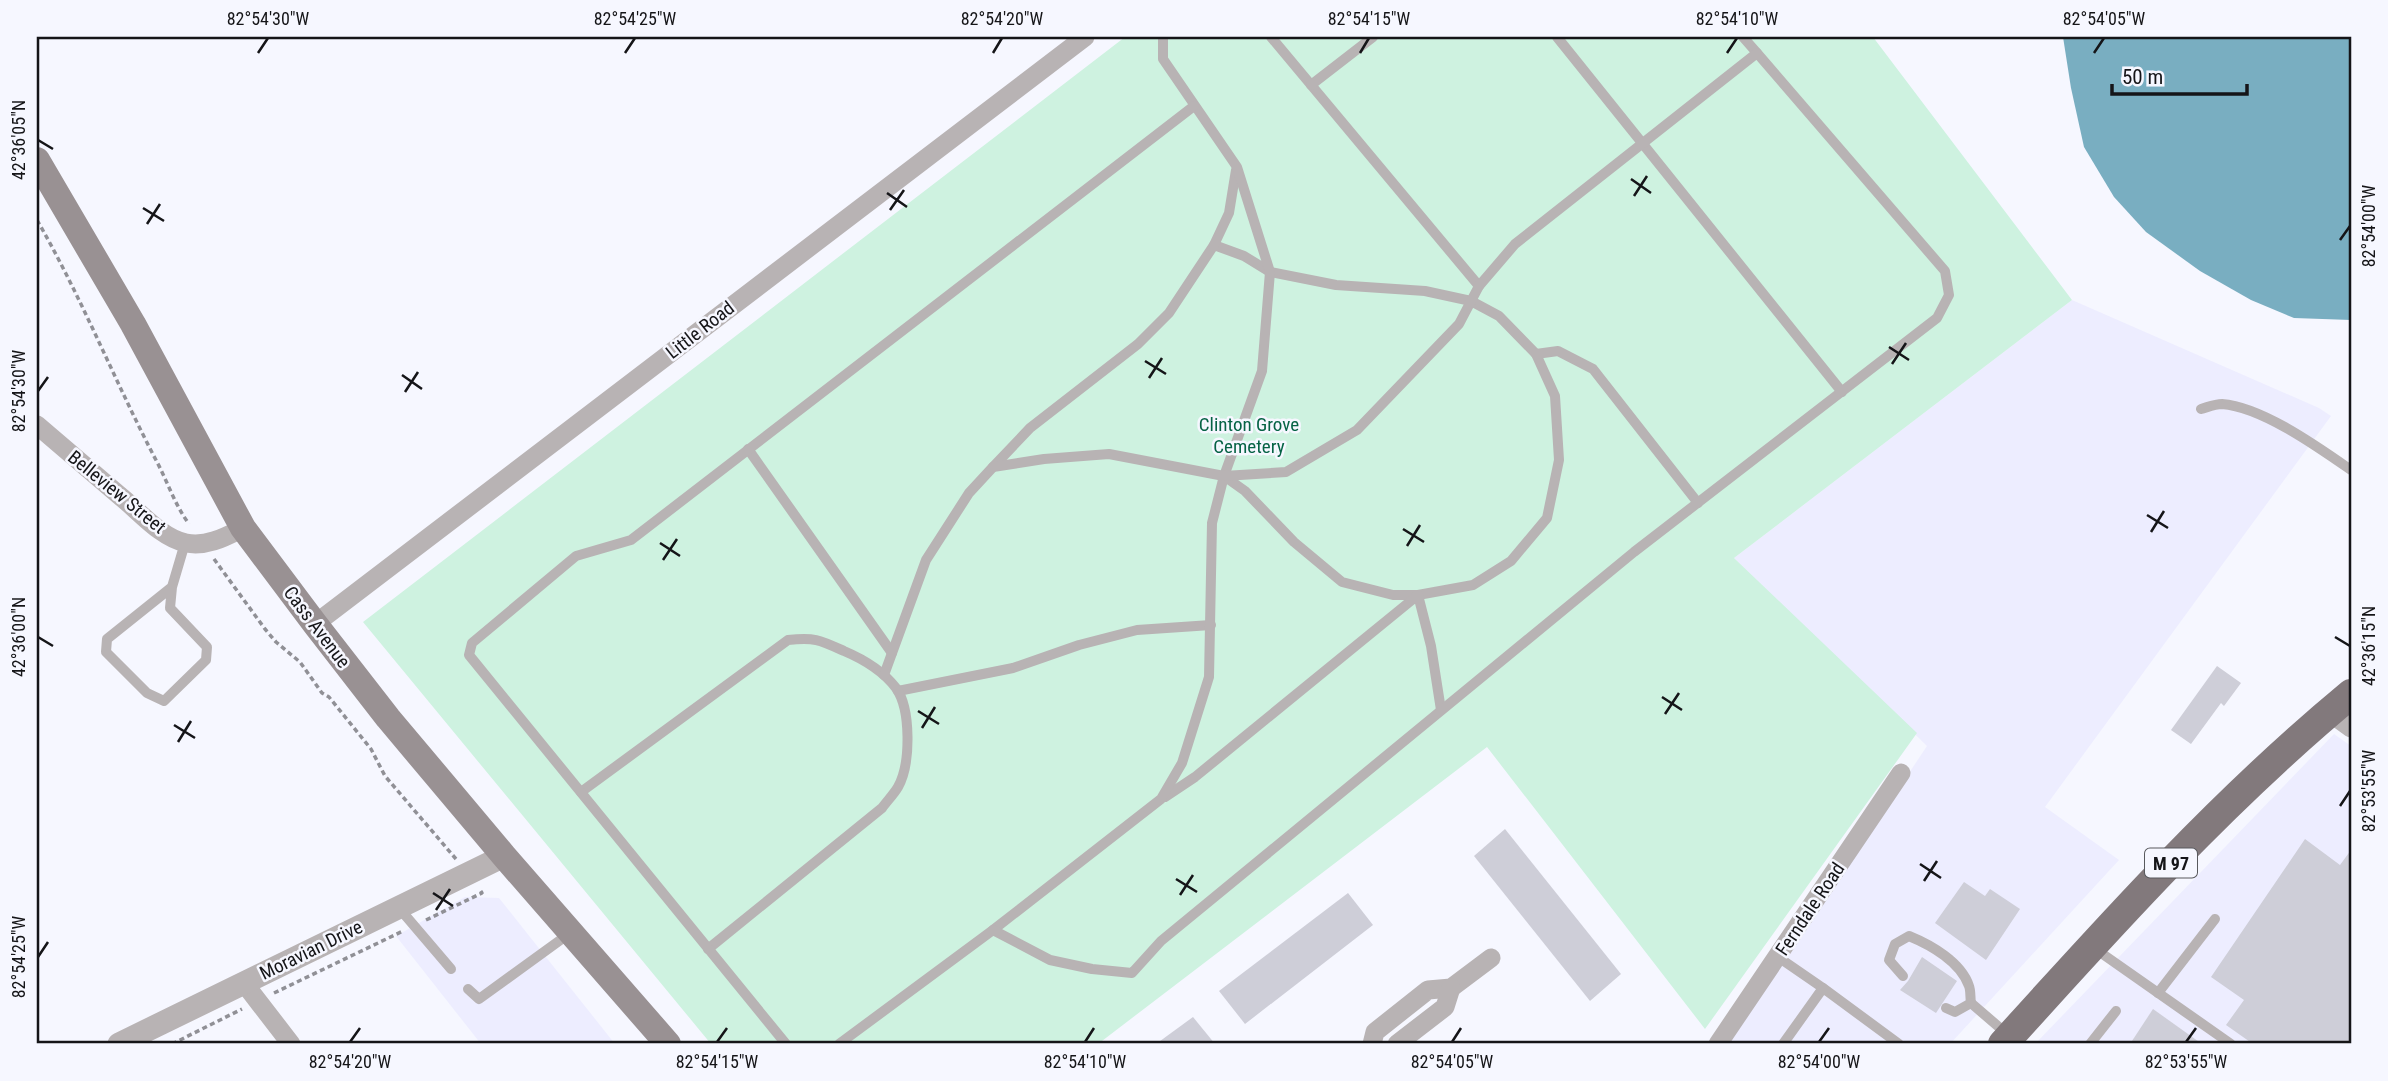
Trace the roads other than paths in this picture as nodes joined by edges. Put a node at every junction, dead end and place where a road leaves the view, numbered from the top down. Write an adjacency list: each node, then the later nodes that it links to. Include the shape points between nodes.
1 (1085, 37): 30 (street, Little Road)
2 (1163, 37): 9 (lane, via 1163,59)
3 (1271, 37): 8 (lane)
4 (1373, 37): 8 (lane)
5 (1557, 37): 10 (lane)
6 (1744, 37): 7 (lane)
7 (1757, 53): 10 (lane); 18 (lane, via 1945,271 1949,295 1937,318)
8 (1311, 85): 15 (lane)
9 (1194, 106): 12 (lane); 21 (lane)
10 (1642, 144): 15 (lane, via 1515,244); 18 (lane)
11 (37, 160): 26 (main road, Cass Avenue)
12 (1237, 167): 13 (lane, via 1229,213); 14 (lane)
13 (1214, 245): 14 (lane); 22 (lane, via 1169,313 1138,344 1030,428)
14 (1270, 272): 16 (lane, via 1336,285 1425,291); 24 (lane, via 1262,371)
15 (1479, 286): 16 (lane)
16 (1471, 300): 17 (lane, via 1499,316); 24 (lane, via 1459,324 1357,430 1286,472)
17 (1536, 354): 25 (lane, via 1558,351 1593,369); 29 (lane, via 1555,396 1559,460 1547,518 1511,561 1473,585)
18 (1842, 392): 25 (lane)
19 (2201, 409): 23 (lane, via 2219,404 2240,407 2312,443)
20 (37, 425): 27 (street, Belleview Street, via 154,524)
21 (748, 449): 32 (lane); 38 (lane, via 631,540 576,556 472,643 469,655)
22 (993, 467): 24 (lane, via 1109,454); 32 (lane, via 969,493 926,560)
23 (2351, 470)
24 (1224, 476): 29 (lane, via 1342,582 1393,595); 31 (lane, via 1212,523)
25 (1698, 503): 35 (lane)
26 (243, 528): 27 (street, Belleview Street, via 206,543); 30 (main road, Cass Avenue)
27 (185, 543): 28 (lane)
28 (172, 587): 28 (lane, via 170,608 207,647 206,660 164,701 147,693 106,652 107,639)
29 (1418, 595): 35 (lane); 39 (lane, via 1195,777)
30 (314, 624): 40 (main road, Cass Avenue)
31 (1211, 625): 34 (lane, via 1137,630 1013,668); 39 (lane, via 1209,677 1182,762)
32 (892, 653): 33 (lane)
33 (884, 675): 34 (lane); 38 (lane, via 858,657 813,637 788,640)
34 (898, 691): 46 (lane, via 907,725 907,759 899,786 882,808)
35 (1441, 710): 43 (lane, via 1161,941 1132,973 1050,960)
36 (2344, 711): 45 (main road, M 97, via 2213,821)
37 (1901, 774): 47 (street, Ferndale Road)
38 (580, 793): 46 (lane)
39 (1161, 799): 43 (lane)
40 (504, 856): 41 (street, Moravian Drive); 44 (main road, Cass Avenue)
41 (399, 907): 49 (lane); 54 (street, Moravian Drive)
42 (2215, 919): 55 (lane)
43 (993, 930): 65 (lane)
44 (571, 933): 53 (lane, via 479,999); 63 (main road, Cass Avenue)
45 (2091, 946): 55 (lane); 59 (main road, M 97)
46 (708, 949): 64 (lane)
47 (1778, 957): 52 (lane); 68 (street, Ferndale Road)
48 (1492, 958): 51 (street)
49 (452, 969)
50 (1903, 976): 56 (lane, via 1889,960 1895,944 1909,936 1928,944 1960,970)
51 (1451, 988): 66 (street, via 1428,990 1375,1032); 67 (street, via 1445,1007)
52 (1823, 988): 60 (lane); 69 (lane)
53 (468, 989)
54 (251, 992): 61 (street, Moravian Drive); 62 (street)
55 (2158, 993): 71 (lane)
56 (1971, 1003): 57 (lane, via 1955,1012); 59 (lane)
57 (1946, 1008)
58 (2116, 1011): 70 (lane)
59 (2006, 1040)
60 (1893, 1043)
61 (119, 1044)
62 (291, 1044)
63 (667, 1044)
64 (786, 1044)
65 (839, 1044)
66 (1372, 1044)
67 (1396, 1044)
68 (1718, 1044)
69 (1783, 1044)
70 (2090, 1044)
71 (2231, 1044)

